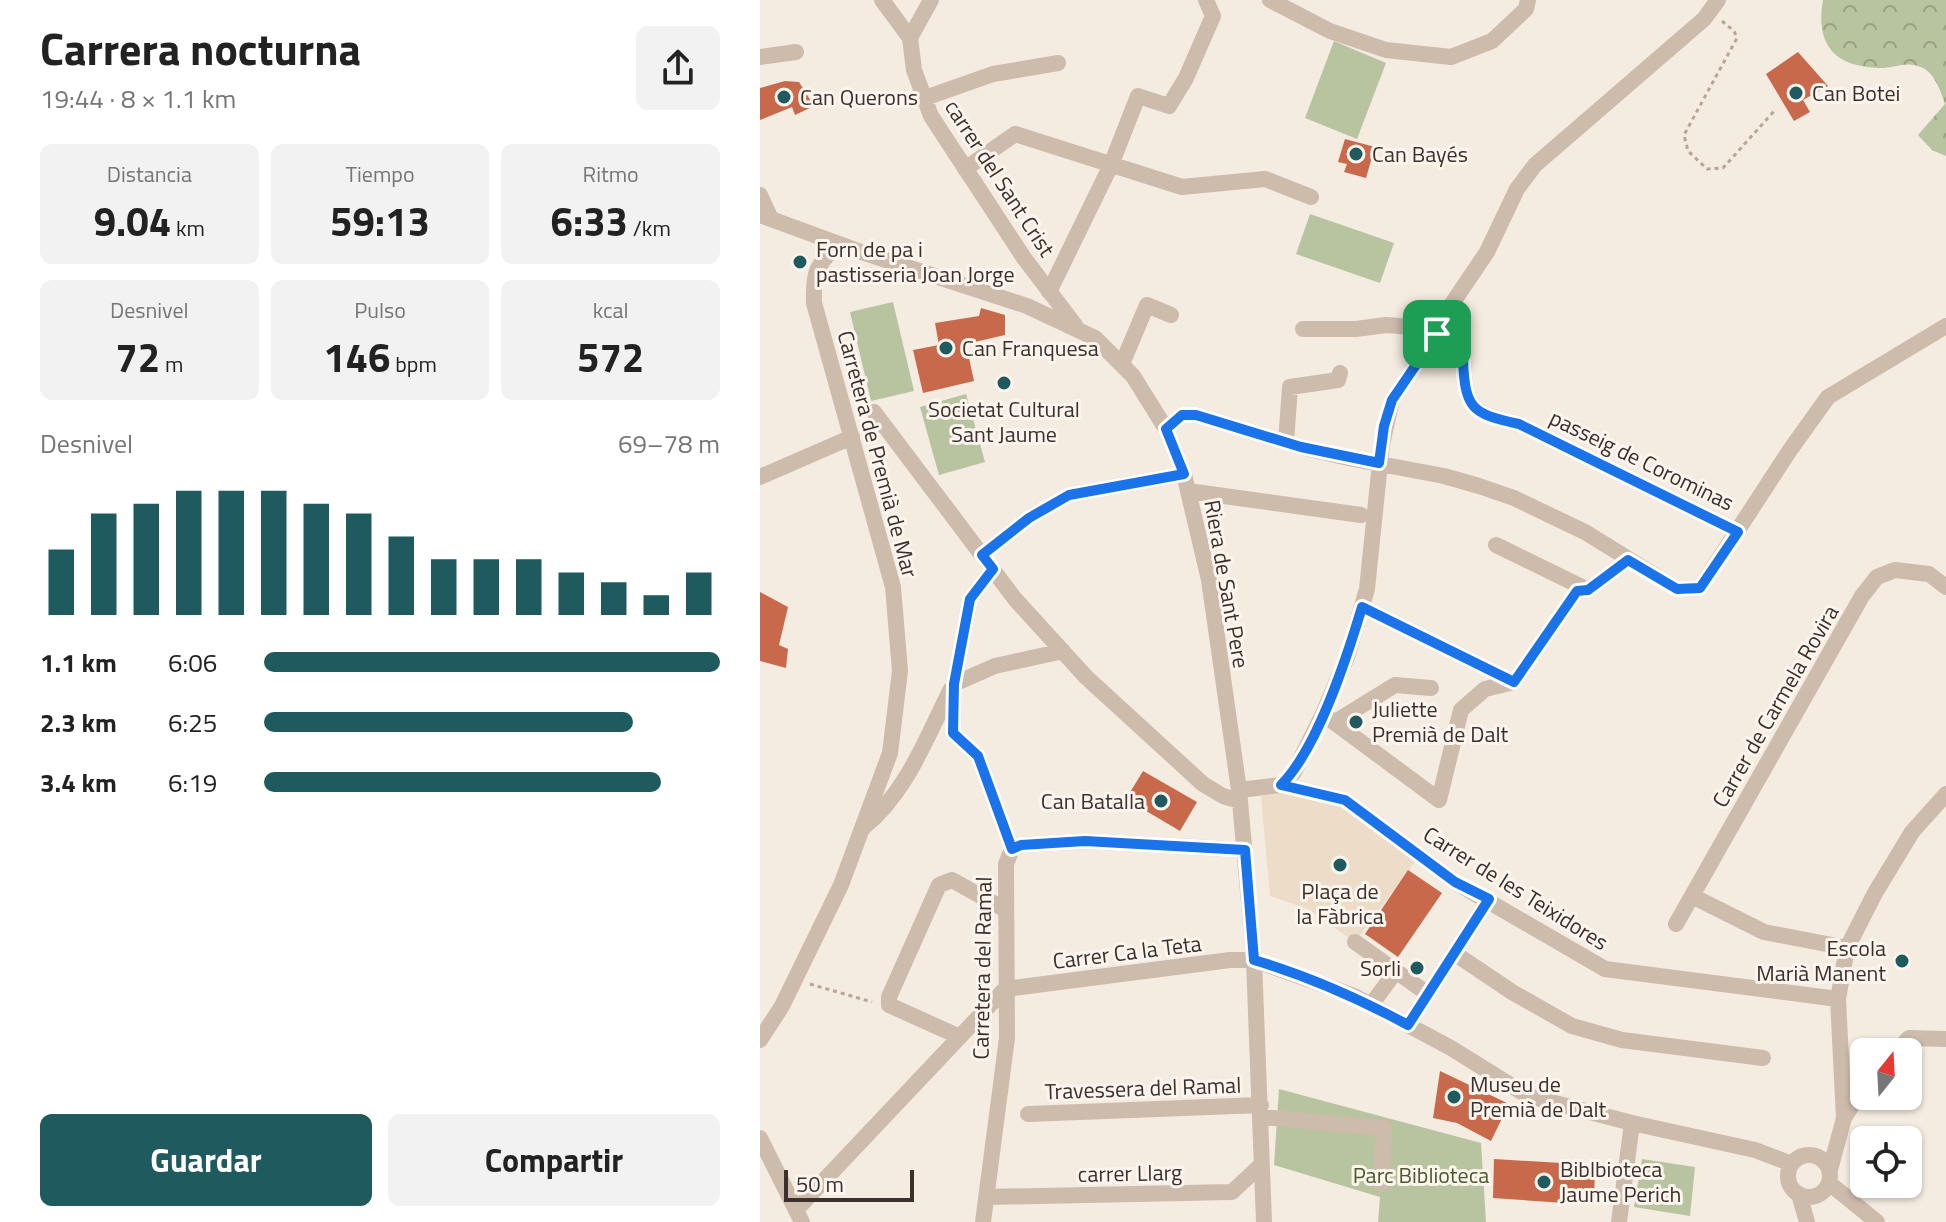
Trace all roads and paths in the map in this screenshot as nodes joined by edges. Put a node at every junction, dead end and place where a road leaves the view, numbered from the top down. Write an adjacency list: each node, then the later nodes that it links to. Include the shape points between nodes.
1 (882, 0): 7 (street, carrer del Sant Crist)
2 (931, 0): 7 (street)
3 (1206, 0): 13 (street, via 1213,16 1186,78 1169,106 1138,96)
4 (1270, 0): 5 (street, via 1330,31 1386,50 1451,57 1492,41 1526,9)
5 (1528, 0)
6 (1713, 6): 12 (path, via 1737,38 1684,135 1688,151 1707,169 1723,168); 24 (street, via 1535,165)
7 (910, 38): 11 (street, carrer del Sant Crist)
8 (796, 52): 9 (street)
9 (760, 57)
10 (1058, 63): 11 (street, via 993,74)
11 (925, 98): 14 (street, carrer del Sant Crist)
12 (1776, 109)
13 (1111, 165): 14 (street, via 1015,134); 16 (street, via 1182,187 1265,179); 19 (street)
14 (965, 169): 19 (street, carrer del Sant Crist)
15 (760, 195): 17 (street)
16 (1311, 197)
17 (766, 217): 18 (street, Riera de Sant Pere)
18 (838, 244): 23 (street, Riera de Sant Pere, via 1027,306); 29 (street, Carretera de Premià de Mar, via 813,277 814,303)
19 (1049, 292): 23 (street, carrer del Sant Crist)
20 (1171, 315): 25 (street, via 1147,305)
21 (1946, 326): 36 (street, via 1828,397)
22 (1303, 329): 24 (street, via 1386,325)
23 (1078, 330): 25 (street, Riera de Sant Pere, via 1095,338)
24 (1437, 334): 31 (street, via 1392,400); 36 (street, passeig de Corominas, via 1463,360 1470,402 1486,417 1519,424)
25 (1122, 364): 28 (street, Riera de Sant Pere)
26 (1340, 373): 30 (street, via 1338,380 1290,387)
27 (874, 412): 38 (street)
28 (1166, 429): 30 (street, via 1182,415 1196,415); 32 (street, Riera de Sant Pere)
29 (852, 437): 33 (street); 52 (street, Carretera de Premià de Mar, via 893,587 900,671 890,753)
30 (1286, 442): 31 (street)
31 (1379, 463): 39 (street, via 1514,498 1585,532); 43 (street)
32 (1184, 474): 34 (street, Riera de Sant Pere); 38 (street, via 1069,495)
33 (760, 477)
34 (1188, 491): 35 (street); 51 (street, Riera de Sant Pere, via 1209,580)
35 (1361, 515)
36 (1738, 532): 39 (street, via 1700,588 1677,589)
37 (1496, 545): 42 (street)
38 (982, 555): 40 (street)
39 (1628, 560): 42 (street)
40 (993, 569): 44 (street); 46 (street, via 970,599)
41 (1946, 587): 55 (street, Carrer de Carmela Rovira, via 1929,574 1895,570 1877,577)
42 (1588, 590): 45 (street, via 1577,591)
43 (1362, 607): 45 (street); 48 (street)
44 (1063, 651): 46 (street, via 995,666); 51 (street, via 1203,784 1223,796)
45 (1514, 682): 48 (street, via 1485,689 1461,710 1439,800)
46 (954, 684): 52 (street, via 904,783 884,811); 53 (street, Carretera del Ramal, via 953,733 978,756)
47 (1431, 688): 48 (street, via 1395,685)
48 (1329, 718): 49 (street)
49 (1281, 785): 51 (street, Carrer de les Teixidores); 56 (street, Carrer de les Teixidores, via 1345,800 1455,882)
50 (1946, 794): 60 (street, via 1912,832)
51 (1239, 795): 54 (street, Riera de Sant Pere)
52 (862, 828): 64 (street, Carretera de Premià de Mar)
53 (1012, 849): 54 (street, via 1085,841); 57 (street, Carretera del Ramal, via 1006,864)
54 (1245, 850): 62 (street, Riera de Sant Pere)
55 (1692, 896): 58 (street, Carrer de Carmela Rovira); 60 (street, via 1764,932)
56 (1489, 899): 61 (street); 67 (street, Carrer de les Teixidores, via 1605,969)
57 (1006, 910): 65 (street, Carretera del Ramal); 68 (street, via 952,880 939,885)
58 (1676, 924)
59 (1355, 942): 63 (street)
60 (1847, 948): 67 (street)
61 (1454, 953): 66 (street); 75 (street, via 1572,1026 1622,1040)
62 (1254, 960): 65 (street, Carrer Ca la Teta); 69 (street); 77 (street, Riera de Sant Pere)
63 (1396, 971): 66 (street); 69 (street)
64 (796, 979): 68 (path); 74 (street, Carretera de Premià de Mar)
65 (1005, 989): 71 (street); 87 (street, Carretera del Ramal, via 1007,1038)
66 (1428, 994): 70 (street)
67 (1838, 999): 79 (street)
68 (889, 1005): 71 (street)
69 (1371, 1005): 70 (street)
70 (1408, 1025): 80 (street, via 1528,1096)
71 (960, 1037): 88 (street)
72 (1922, 1038): 73 (street)
73 (1946, 1039)
74 (760, 1040)
75 (1763, 1058)
76 (1850, 1109): 79 (street)
77 (1261, 1111): 78 (street, Travessera del Ramal); 82 (street, Riera de Sant Pere); 85 (street, Travessera del Ramal, via 1384,1128)
78 (1028, 1114)
79 (1844, 1118): 84 (street)
80 (1632, 1123): 83 (street, via 1755,1150); 91 (street)
81 (760, 1138): 88 (street)
82 (1262, 1164): 87 (street, carrer Llarg, via 1232,1192); 90 (street, Riera de Sant Pere)
83 (1792, 1164): 84 (street, via 1813,1155 1824,1161); 86 (street, via 1790,1184)
84 (1829, 1176): 86 (street, via 1819,1195); 93 (street)
85 (1381, 1184)
86 (1799, 1194): 92 (street)
87 (987, 1197): 89 (street, Carretera del Ramal)
88 (799, 1216)
89 (983, 1222)
90 (1264, 1222)
91 (1619, 1222)
92 (1807, 1222)
93 (1877, 1222)

